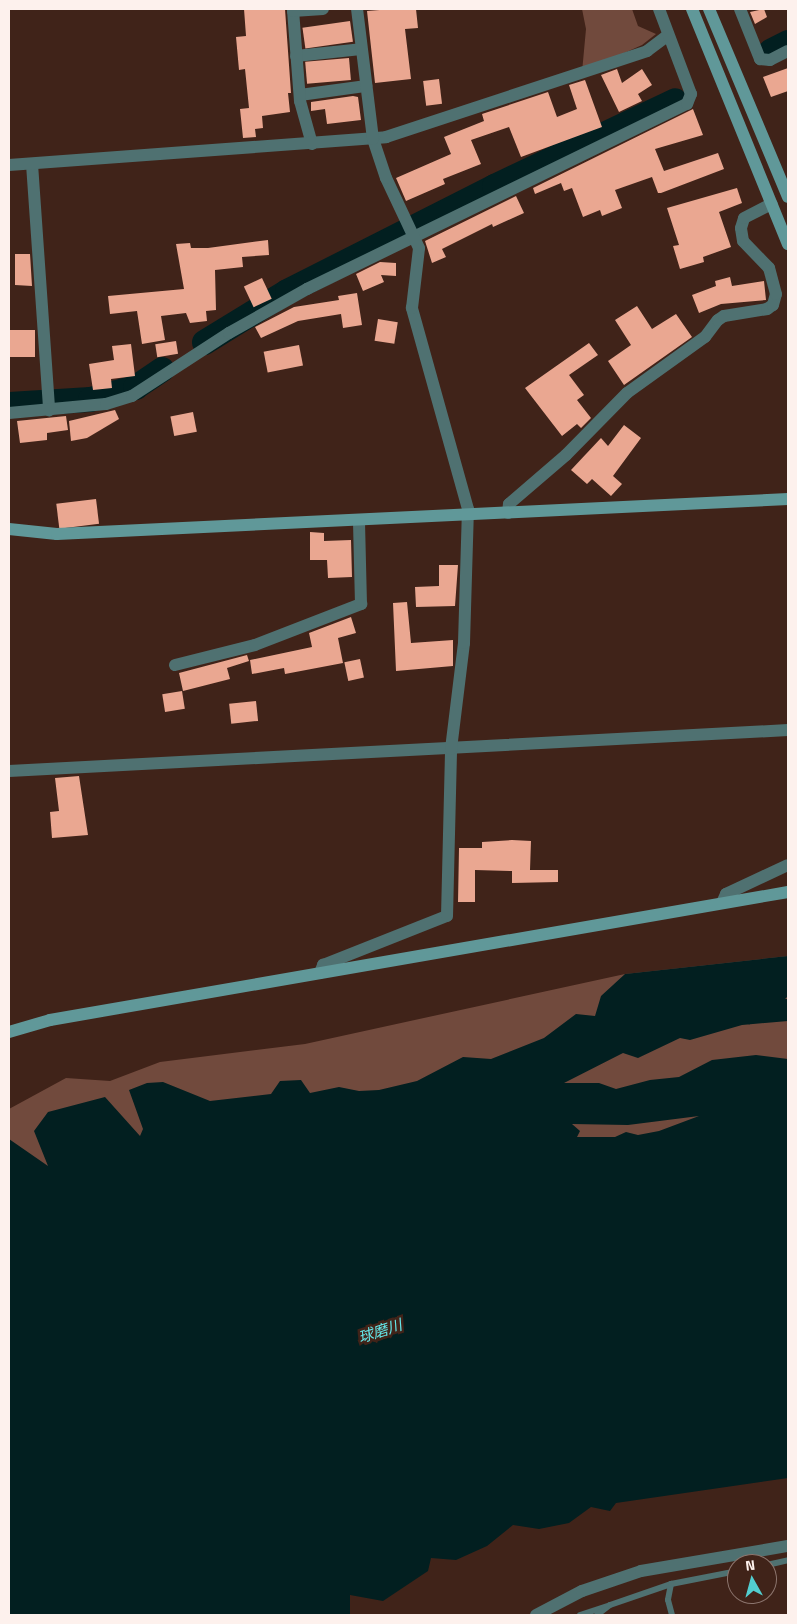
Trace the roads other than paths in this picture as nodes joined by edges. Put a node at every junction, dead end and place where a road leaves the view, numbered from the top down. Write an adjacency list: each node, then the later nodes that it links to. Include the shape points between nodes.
1 (323, 9): 10 (street, via 293,12)
2 (357, 9): 8 (street)
3 (659, 9): 7 (street)
4 (692, 9): 19 (street)
5 (709, 9): 17 (street)
6 (740, 9): 9 (street, via 760,59 770,60)
7 (668, 35): 13 (street, via 647,51); 20 (street, via 691,94 687,104)
8 (361, 49): 10 (street); 11 (street)
9 (788, 52)
10 (296, 56): 12 (street)
11 (366, 86): 12 (street); 13 (street)
12 (300, 95): 14 (street)
13 (373, 139): 14 (street); 20 (street, via 386,178)
14 (312, 144): 15 (street)
15 (32, 164): 16 (street); 22 (street)
16 (9, 166)
17 (785, 180): 18 (street); 19 (street)
18 (788, 197)
19 (772, 204): 21 (street); 25 (street, via 744,218 741,228 743,241 769,268 776,294 773,305 718,320 705,337 626,393 566,455 509,504)
20 (413, 234): 22 (street, via 244,324 132,396 106,404); 26 (street, via 420,258 412,308)
21 (788, 244)
22 (49, 410): 23 (street)
23 (9, 413)
24 (788, 499): 25 (street)
25 (508, 513): 26 (street)
26 (467, 515): 27 (street); 31 (street, via 464,643)
27 (359, 521): 28 (street, via 57,534); 29 (street, via 361,604 255,645)
28 (9, 529)
29 (175, 665)
30 (788, 730): 31 (street)
31 (451, 750): 32 (street); 36 (street, via 447,916 323,965)
32 (9, 771)
33 (788, 865): 35 (street, via 726,894)
34 (788, 892): 35 (street)
35 (722, 903): 36 (street)
36 (320, 974): 37 (street, via 50,1020)
37 (9, 1032)
38 (788, 1546): 42 (street, via 641,1572 582,1591)
39 (727, 1573): 40 (lane)
40 (671, 1584): 41 (lane); 45 (lane, via 668,1600)
41 (610, 1605): 43 (lane); 44 (lane)
42 (536, 1615)
43 (580, 1615)
44 (597, 1615)
45 (672, 1615)

